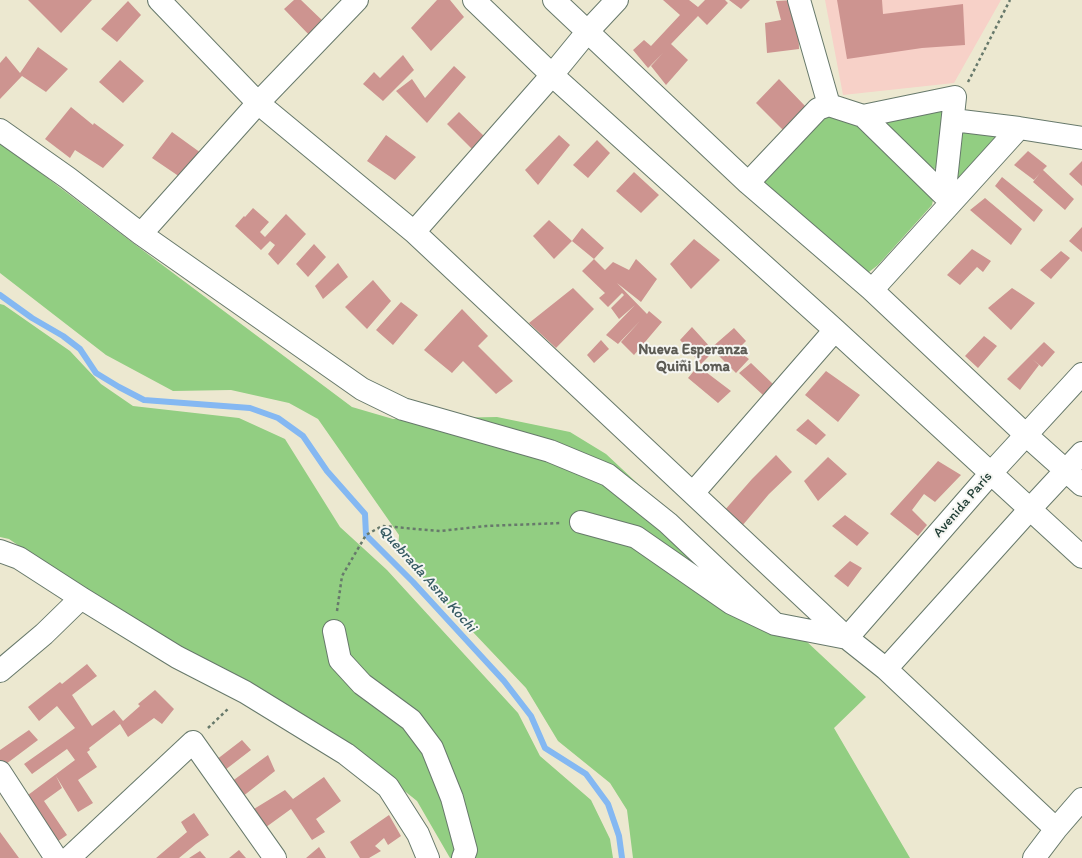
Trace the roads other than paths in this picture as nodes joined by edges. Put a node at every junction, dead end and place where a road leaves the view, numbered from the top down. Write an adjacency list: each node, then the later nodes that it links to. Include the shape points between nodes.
1 (159, 0): 9 (street)
2 (357, 0): 9 (street)
3 (474, 0): 8 (street)
4 (554, 0): 7 (street)
5 (617, 0): 7 (street)
6 (799, 0): 10 (street)
7 (588, 31): 8 (street); 16 (street)
8 (552, 75): 18 (street); 21 (street)
9 (258, 103): 18 (street); 19 (street)
10 (829, 105): 11 (street); 16 (street, via 818,109)
11 (863, 116): 12 (street, via 955,97); 17 (street)
12 (953, 120): 13 (street); 17 (street, via 946,180)
13 (1019, 128): 15 (street); 17 (street)
14 (0, 130): 19 (street)
15 (1082, 138)
16 (748, 183): 20 (street)
17 (951, 202): 20 (street)
18 (414, 232): 28 (street)
19 (141, 234): 34 (street, via 362,389 403,409 550,451 608,475 668,523)
20 (872, 290): 23 (street)
21 (835, 330): 26 (street); 28 (street)
22 (1082, 374): 23 (street, Avenida París)
23 (1026, 435): 25 (street); 26 (street, Avenida París)
24 (1082, 453): 25 (street)
25 (1066, 470): 27 (street); 29 (street)
26 (991, 473): 29 (street); 36 (street, Avenida París)
27 (1082, 485)
28 (693, 493): 36 (street)
29 (1030, 508): 32 (street); 37 (street)
30 (581, 522): 34 (street, via 636,537 731,602)
31 (0, 551): 33 (street, via 19,558)
32 (1082, 557)
33 (81, 598): 38 (street); 45 (street, via 177,657 245,692 346,754 388,787 418,834)
34 (775, 624): 36 (street)
35 (334, 631): 46 (street, via 340,660 362,684 411,720 432,748 452,798 466,850)
36 (848, 638): 37 (street)
37 (886, 669): 41 (street)
38 (0, 671)
39 (0, 772): 42 (street)
40 (1082, 799): 41 (street)
41 (1056, 829): 47 (street)
42 (56, 858)
43 (69, 858): 44 (street, via 193,742)
44 (275, 858)
45 (428, 858)
46 (464, 858)
47 (1034, 858)

